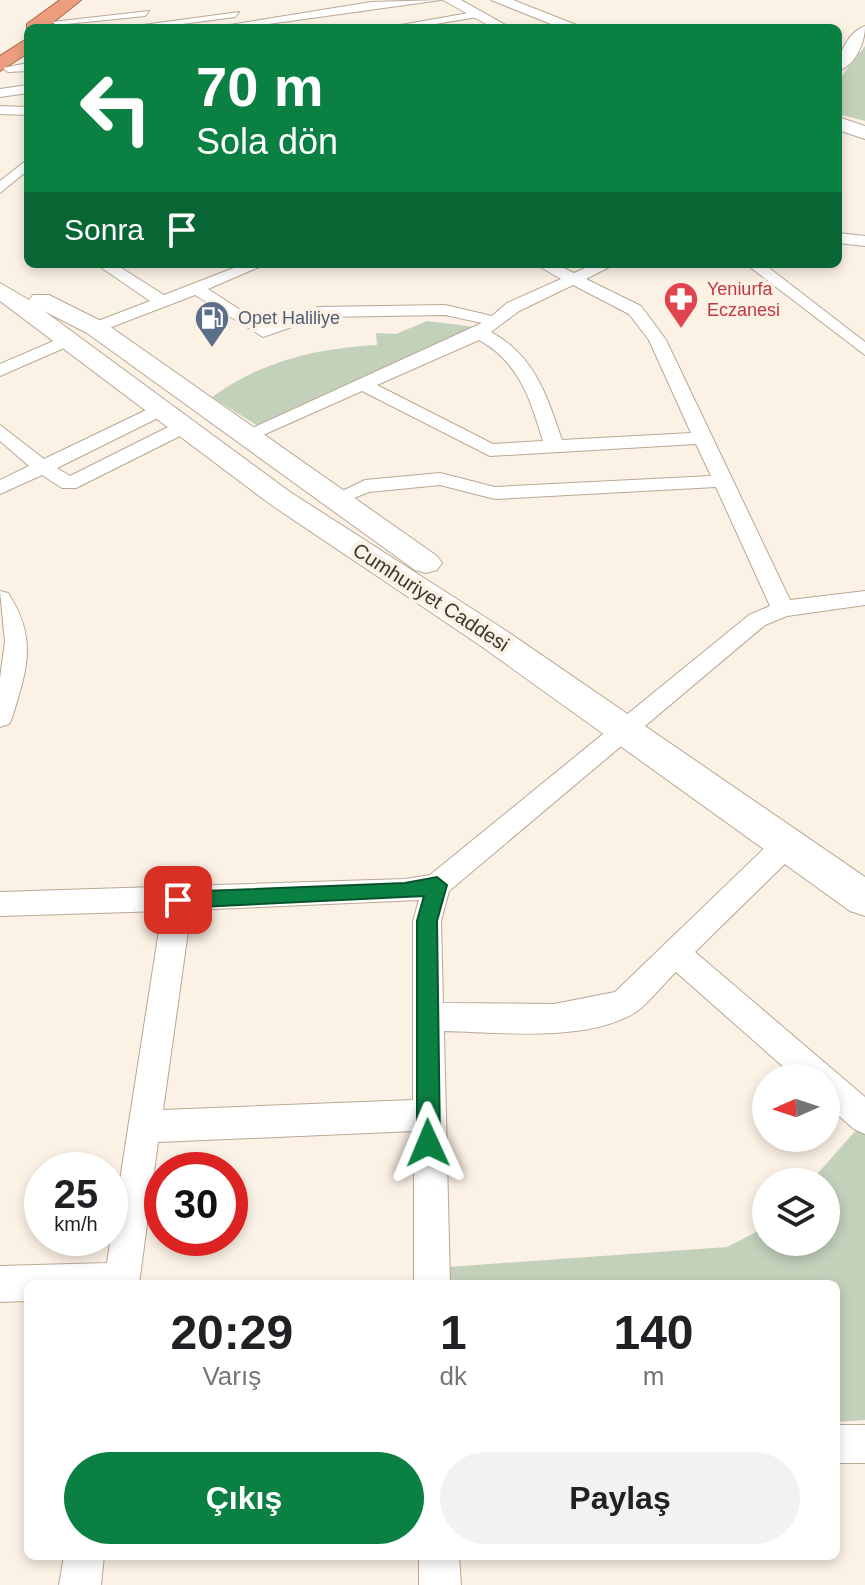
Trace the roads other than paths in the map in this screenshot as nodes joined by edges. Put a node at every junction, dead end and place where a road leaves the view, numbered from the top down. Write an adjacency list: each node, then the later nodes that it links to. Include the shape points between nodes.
1 (72, 0): 12 (highway)
2 (85, 0): 13 (highway)
3 (242, 0): 14 (street)
4 (436, 0): 6 (street)
5 (499, 0): 21 (main road)
6 (371, 3): 8 (street); 10 (street)
7 (457, 3): 9 (street); 10 (street)
8 (326, 6): 11 (street); 15 (street, via 303,4); 16 (street)
9 (479, 14): 18 (street); 19 (street); 20 (main road)
10 (380, 17): 17 (street)
11 (343, 20)
12 (39, 24)
13 (54, 24)
14 (62, 24)
15 (156, 24)
16 (237, 24)
17 (386, 24)
18 (415, 24)
19 (497, 24)
20 (535, 24)
21 (565, 24)
22 (865, 31): 23 (main road)
23 (842, 61)
24 (24, 90): 25 (street)
25 (0, 93)
26 (0, 110): 27 (street)
27 (24, 111)
28 (842, 124): 29 (main road)
29 (865, 133)
30 (842, 134): 31 (main road)
31 (865, 143)
32 (24, 167): 33 (street)
33 (0, 189)
34 (842, 238): 35 (street)
35 (865, 241)
36 (110, 268): 45 (street)
37 (242, 268): 43 (street)
38 (551, 268): 42 (street)
39 (598, 268): 42 (street)
40 (759, 268): 49 (street)
41 (0, 273): 47 (main road, Cumhuriyet Caddesi)
42 (574, 279): 46 (street, via 513,307); 55 (street, via 635,310 657,340)
43 (197, 289): 45 (street); 46 (street, via 263,332 318,312 445,310)
44 (0, 290): 48 (main road, Cumhuriyet Caddesi)
45 (162, 301): 47 (street)
46 (487, 327): 51 (street); 56 (street, via 523,362)
47 (96, 328): 54 (main road, Cumhuriyet Caddesi)
48 (65, 341): 50 (street); 52 (main road, Cumhuriyet Caddesi)
49 (865, 350)
50 (0, 371)
51 (363, 385): 54 (street); 56 (street, via 490,450)
52 (174, 417): 57 (street); 57 (street, via 69,484); 65 (main road, Cumhuriyet Caddesi, via 280,498)
53 (0, 431): 57 (street)
54 (245, 436): 60 (main road, Cumhuriyet Caddesi)
55 (705, 438): 56 (street); 58 (street)
56 (554, 446)
57 (41, 466): 59 (street)
58 (723, 481): 60 (street, via 495,493 440,479 365,486); 63 (street)
59 (0, 488)
60 (334, 500): 65 (main road, Cumhuriyet Caddesi, via 542,646)
61 (0, 598): 64 (street, via 19,634 17,666)
62 (865, 598): 63 (street)
63 (783, 609): 65 (street, via 757,620)
64 (0, 718)
65 (634, 720): 66 (main road, Cumhuriyet Caddesi); 67 (main road, Cumhuriyet Caddesi); 68 (street)
66 (786, 845): 69 (main road, Cumhuriyet Caddesi); 72 (street)
67 (865, 875)
68 (437, 885): 70 (street, via 405,891); 73 (street, via 427,921)
69 (865, 899)
70 (178, 900): 71 (street); 78 (street)
71 (0, 904)
72 (675, 953): 73 (street, via 625,1002 602,1012); 74 (street)
73 (426, 1017): 76 (street)
74 (803, 1064)
75 (840, 1096): 77 (street)
76 (428, 1115): 78 (street); 80 (street)
77 (865, 1118)
78 (144, 1127): 79 (street)
79 (121, 1280)
80 (432, 1280)
81 (0, 1284): 82 (street)
82 (24, 1284)
83 (840, 1444): 84 (street)
84 (865, 1444)
85 (83, 1560): 87 (street)
86 (439, 1560): 88 (street)
87 (80, 1585)
88 (440, 1585)

